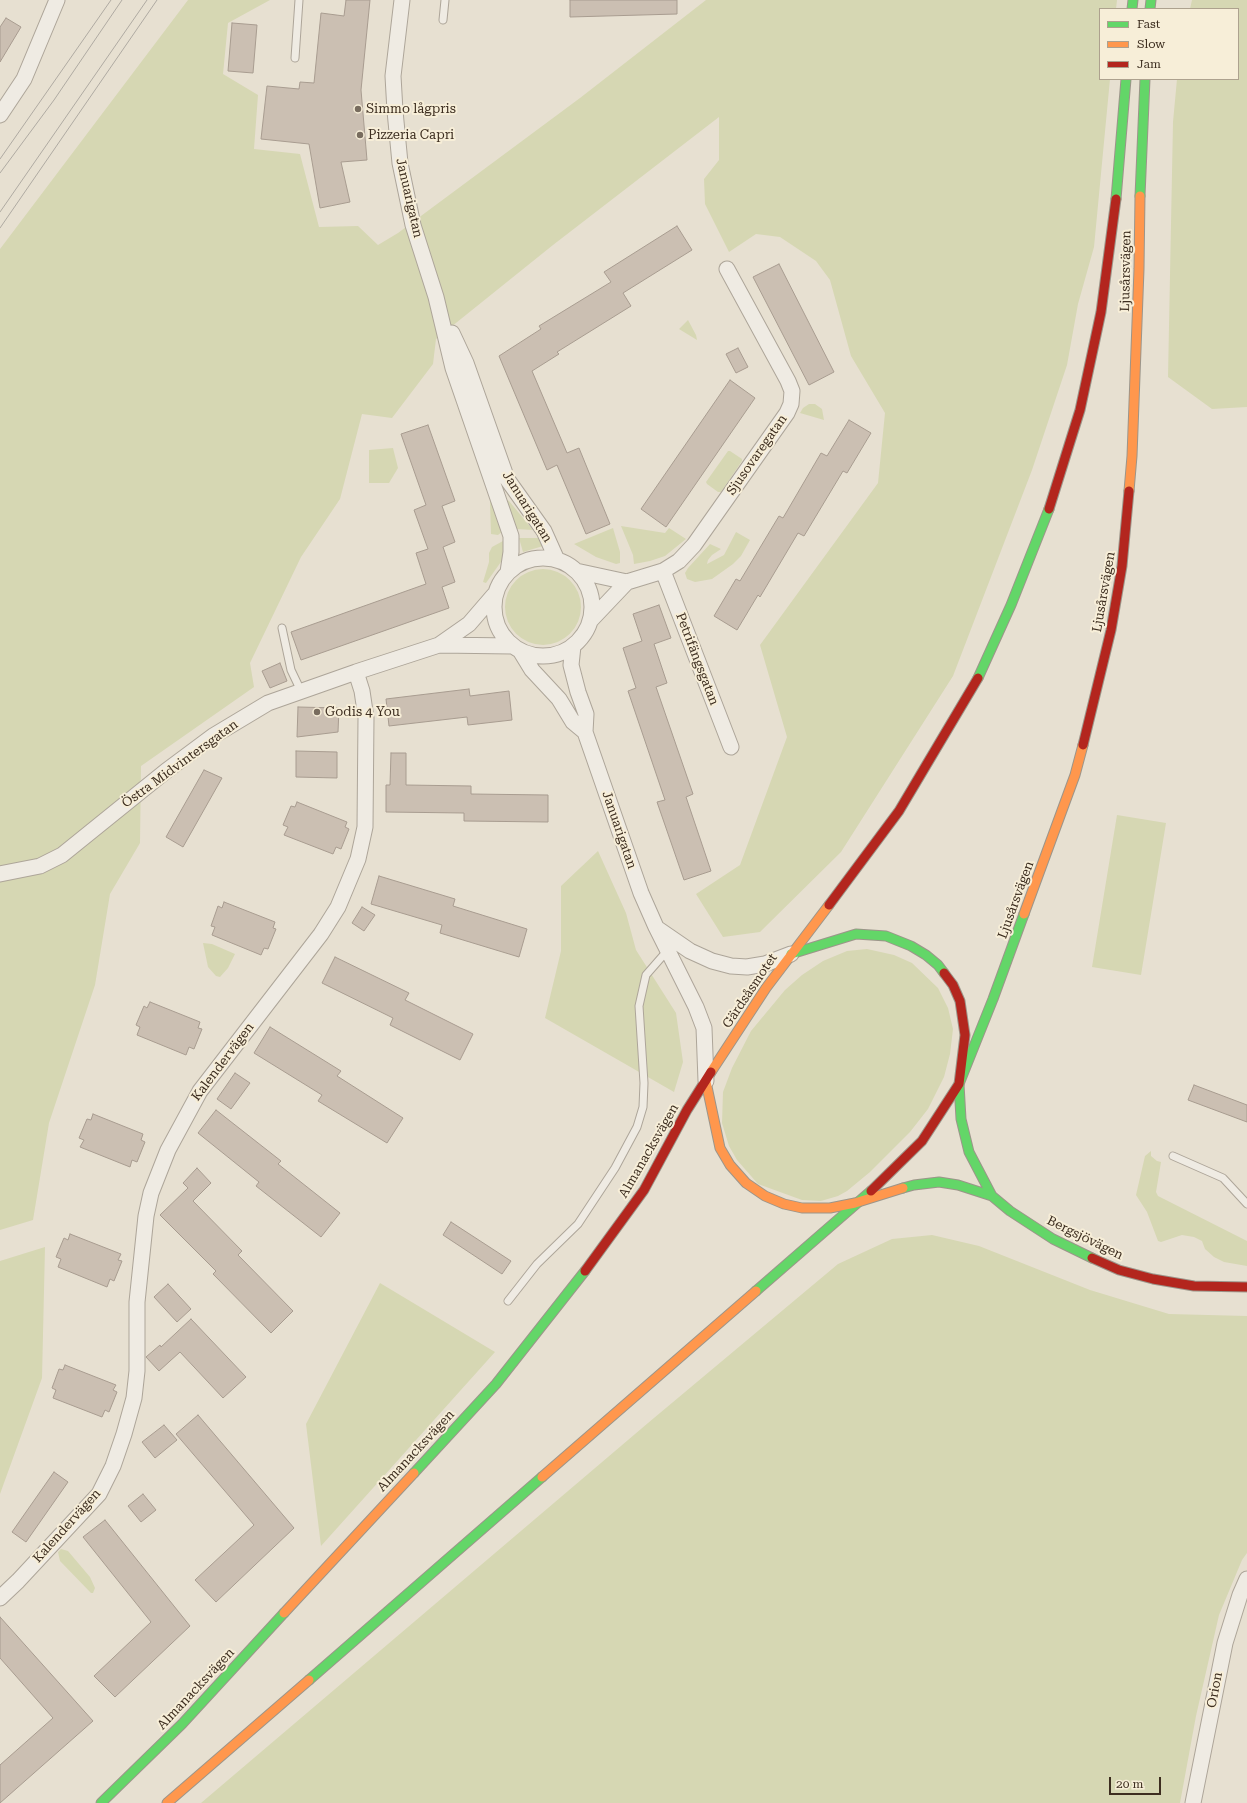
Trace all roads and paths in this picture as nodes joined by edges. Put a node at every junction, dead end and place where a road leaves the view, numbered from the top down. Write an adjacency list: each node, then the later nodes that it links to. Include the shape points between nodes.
1 (56, 0): 9 (street, via 24,79)
2 (299, 0): 6 (lane)
3 (402, 0): 11 (street, Januarigatan, via 393,76 400,163 413,225)
4 (445, 0): 5 (lane)
5 (443, 20)
6 (295, 58)
7 (1126, 80): 30 (main road, Ljusårsvägen, via 1120,168 1101,312 1080,410 1054,493 1008,612 978,677 899,811)
8 (1146, 80): 32 (main road, Ljusårsvägen, via 1140,166 1132,456 1122,566 1111,630 1075,775)
9 (0, 115)
10 (727, 269): 14 (street, Sjusovaregatan, via 788,381 792,391 791,404 694,545 679,561)
11 (436, 297): 12 (street, Januarigatan, via 466,363 507,480 544,531); 15 (street, Januarigatan, via 453,368 511,536)
12 (557, 560): 13 (street); 15 (street, via 531,559)
13 (576, 571): 16 (street, Sjusovaregatan); 18 (street, via 585,581 590,594)
14 (663, 571): 16 (street, Sjusovaregatan); 26 (street, Petrifängsgatan)
15 (508, 572): 17 (street)
16 (627, 582): 18 (street, Sjusovaregatan)
17 (494, 595): 20 (street, Östra Midvintersgatan, via 469,624); 22 (street, via 496,623 502,636)
18 (590, 621): 21 (street, via 585,632)
19 (282, 628): 24 (lane, via 291,670)
20 (439, 645): 22 (street, Östra Midvintersgatan); 23 (street, Östra Midvintersgatan)
21 (573, 646): 22 (street, via 561,653 548,656 530,655); 25 (street, Januarigatan, via 571,665 586,714)
22 (516, 649): 25 (street, Januarigatan, via 559,699 573,722)
23 (356, 672): 24 (street, Östra Midvintersgatan); 40 (street, Kalendervägen, via 366,718 365,827 358,859 338,907 321,934 200,1090 168,1150 151,1194 146,1216 137,1302 137,1371 134,1398 113,1466 99,1494)
24 (301, 690): 27 (street, Östra Midvintersgatan, via 268,703 213,736 62,855 40,866)
25 (585, 732): 28 (street, Januarigatan, via 641,893)
26 (731, 747)
27 (0, 874)
28 (656, 927): 29 (street, Januarigatan); 30 (street, via 690,951 731,966 765,964)
29 (668, 951): 31 (street, Januarigatan, via 704,1028); 38 (lane, via 646,975 639,1006 644,1083 643,1108 637,1127 615,1168 578,1224 537,1264)
30 (791, 954): 31 (main road, Gärdsåsmotet, via 766,988); 32 (main road, Gärdsåsmotet, via 842,937 872,934 900,941 926,955 953,985 960,1000 965,1035)
31 (706, 1082): 35 (main road, via 720,1148 730,1165 746,1182 765,1196 802,1208 830,1208); 41 (main road, Almanacksvägen, via 687,1110 644,1190 590,1265 496,1384 182,1724)
32 (959, 1084): 34 (main road, Bergsjövägen, via 961,1119 969,1152); 35 (main road, Gärdsåsmotet, via 922,1140)
33 (1173, 1156): 36 (lane, via 1223,1178)
34 (992, 1196): 35 (main road, Bergsjövägen, via 958,1184 939,1182 914,1185); 37 (main road, Bergsjövägen, via 1053,1239 1119,1270 1194,1286)
35 (855, 1203): 42 (main road)
36 (1247, 1204)
37 (1247, 1287)
38 (508, 1301)
39 (1247, 1579): 43 (street, Orion, via 1224,1644)
40 (0, 1598)
41 (101, 1803)
42 (167, 1803)
43 (1193, 1803)

